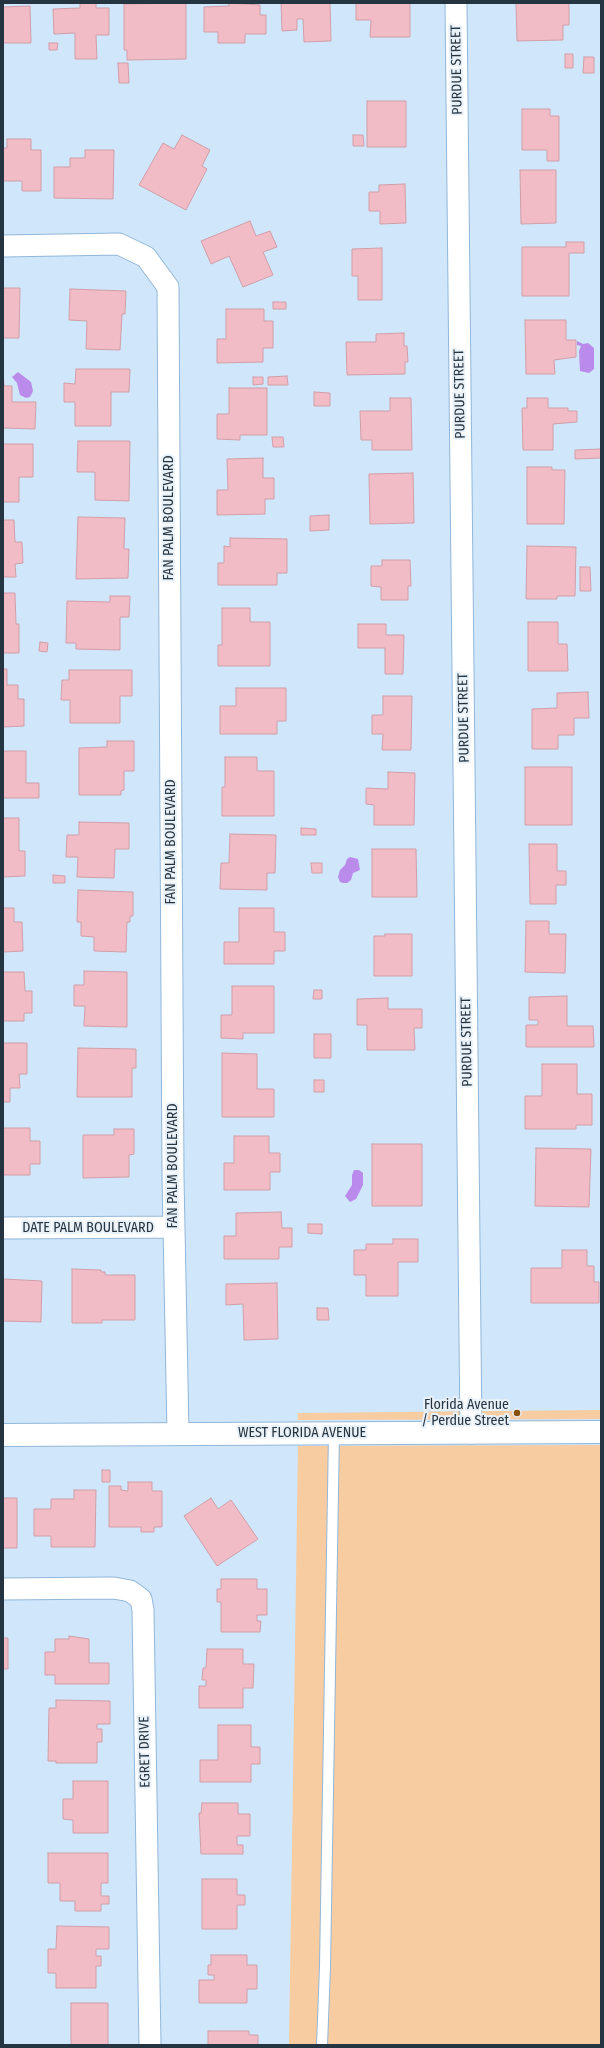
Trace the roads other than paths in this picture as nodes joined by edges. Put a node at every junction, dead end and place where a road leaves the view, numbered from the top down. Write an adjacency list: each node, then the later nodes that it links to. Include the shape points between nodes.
1 (456, 3): 8 (street, PURDUE STREET)
2 (3, 246): 3 (street, FAN PALM BOULEVARD, via 120,244 146,257 168,287)
3 (174, 1227): 4 (street, DATE PALM BOULEVARD); 6 (street, FAN PALM BOULEVARD)
4 (3, 1228)
5 (601, 1432): 8 (street, WEST FLORIDA AVENUE)
6 (178, 1433): 7 (street, WEST FLORIDA AVENUE); 9 (street, WEST FLORIDA AVENUE)
7 (334, 1433): 8 (street, WEST FLORIDA AVENUE); 12 (lane, via 326,1959)
8 (471, 1433)
9 (3, 1435)
10 (3, 1589): 11 (street, EGRET DRIVE, via 114,1588 130,1591 141,1599 144,1618)
11 (150, 2045)
12 (322, 2045)

